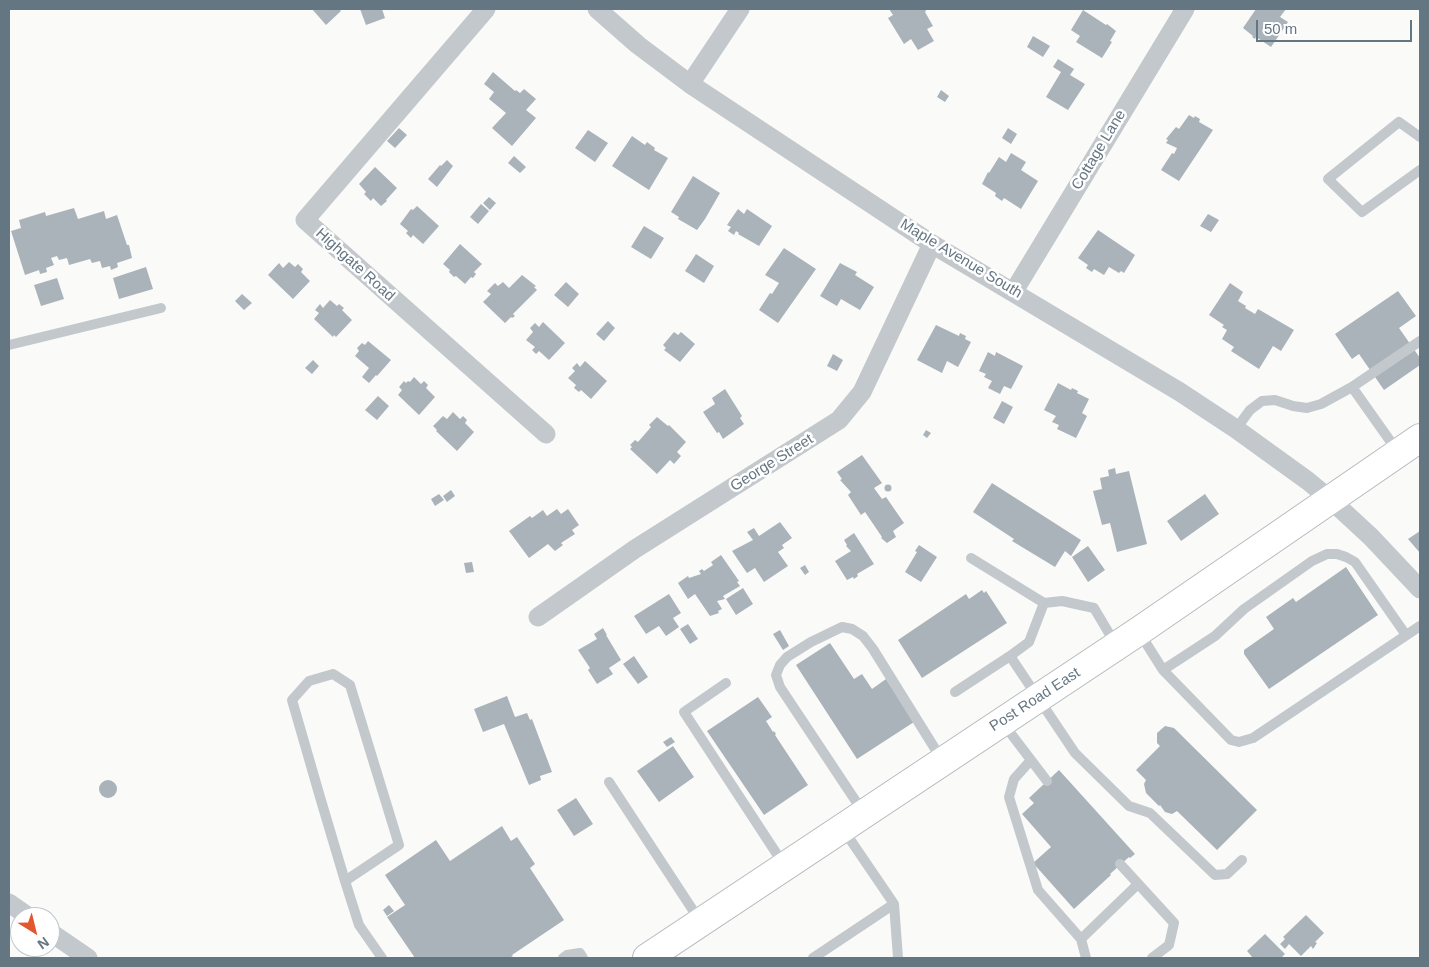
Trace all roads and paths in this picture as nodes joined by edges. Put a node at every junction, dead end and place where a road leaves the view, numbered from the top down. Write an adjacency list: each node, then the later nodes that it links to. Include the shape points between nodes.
1 (486, 9): 15 (street, Highgate Road, via 305,220)
2 (597, 9): 5 (street, Maple Avenue South)
3 (740, 9): 5 (street)
4 (1185, 9): 9 (street, Cottage Lane)
5 (690, 84): 8 (street, Maple Avenue South)
6 (1420, 137): 7 (lane, via 1399,122 1328,179 1362,212)
7 (1420, 170)
8 (932, 244): 9 (street, Maple Avenue South); 21 (street, George Street, via 862,392 839,420 629,554)
9 (1014, 291): 14 (street, Maple Avenue South)
10 (161, 308): 12 (lane)
11 (1420, 341): 13 (lane)
12 (9, 345)
13 (1352, 387): 14 (lane, via 1307,408 1275,400 1262,401 1250,410); 16 (lane)
14 (1236, 429): 17 (street, Maple Avenue South)
15 (546, 434)
16 (1409, 445): 17 (main road, Post Road East)
17 (1331, 500): 19 (street, Maple Avenue South); 23 (main road, Post Road East)
18 (970, 558): 20 (lane)
19 (1420, 589)
20 (1044, 603): 25 (lane, via 1062,601 1094,608); 26 (lane, via 1029,642)
21 (538, 617)
22 (1420, 626): 24 (lane)
23 (1139, 631): 25 (main road, Post Road East); 27 (lane)
24 (1406, 635): 27 (lane, via 1253,738 1239,742 1231,740); 27 (lane, via 1355,562 1338,554 1327,554 1244,609 1215,636)
25 (1117, 646): 30 (main road, Post Road East)
26 (1010, 656): 29 (lane); 30 (lane)
27 (1163, 670)
28 (726, 683): 40 (lane, via 684,712)
29 (955, 692)
30 (1038, 698): 31 (main road, Post Road East); 38 (lane, via 1085,764 1129,806 1150,813 1214,875 1227,874)
31 (1001, 722): 32 (lane); 33 (main road, Post Road East)
32 (1031, 760): 34 (lane); 46 (lane, via 1014,779 1009,796 1038,890)
33 (943, 761): 36 (main road, Post Road East); 36 (lane, via 863,636 842,627 787,657 776,675 780,688)
34 (1047, 781)
35 (609, 782): 44 (lane)
36 (864, 813): 37 (main road, Post Road East)
37 (842, 828): 40 (main road, Post Road East); 43 (lane)
38 (1242, 860)
39 (1120, 864): 42 (lane)
40 (785, 866): 44 (main road, Post Road East)
41 (345, 881): 41 (lane, via 292,700 309,681 333,674 350,685 399,845); 48 (lane, via 359,925)
42 (1138, 884): 46 (lane); 55 (lane, via 1174,923 1169,944)
43 (894, 904): 52 (lane); 53 (lane)
44 (701, 922): 51 (main road, Post Road East)
45 (60, 939): 47 (street)
46 (1081, 939): 54 (lane)
47 (88, 958)
48 (382, 958)
49 (563, 958): 50 (lane, via 580,953)
50 (583, 958)
51 (647, 958)
52 (813, 958)
53 (898, 958)
54 (1086, 958)
55 (1152, 958)

